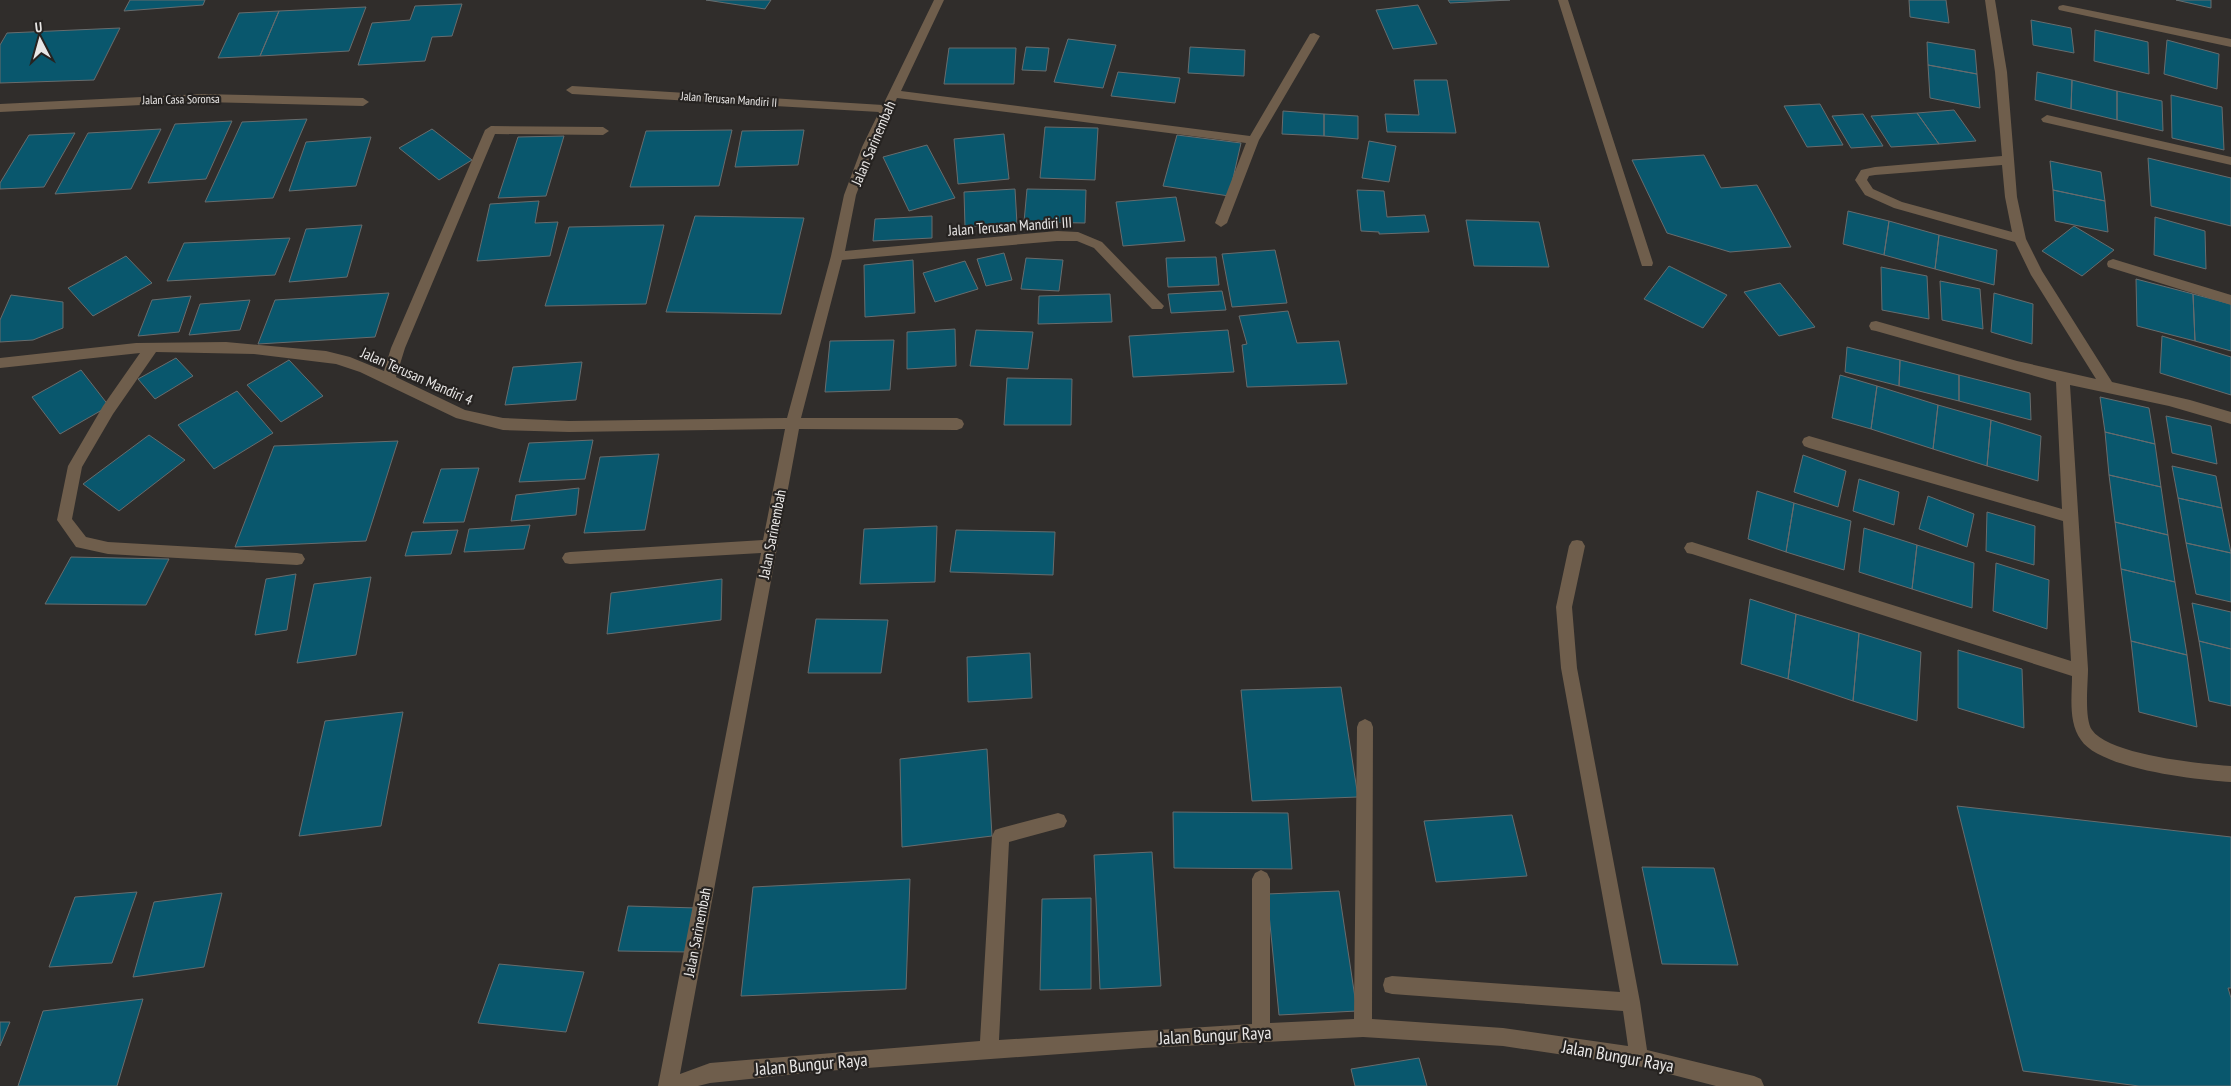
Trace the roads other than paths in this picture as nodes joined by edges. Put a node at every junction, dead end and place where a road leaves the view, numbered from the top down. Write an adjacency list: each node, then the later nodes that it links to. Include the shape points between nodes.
1 (938, 0): 8 (street, Jalan Sarinembah)
2 (1563, 0): 20 (street)
3 (1990, 0): 15 (street, via 2001,72)
4 (2062, 8): 6 (street)
5 (1314, 36): 14 (street)
6 (2231, 43)
7 (572, 90): 11 (street, Jalan Terusan Mandiri II)
8 (894, 94): 11 (street, Jalan Sarinembah); 14 (street)
9 (363, 102): 10 (street, Jalan Casa Soronsa, via 202,98)
10 (0, 108)
11 (887, 109): 19 (street, Jalan Sarinembah, via 853,187)
12 (2047, 119): 16 (street)
13 (603, 130): 28 (street, via 492,130 398,348)
14 (1252, 140): 17 (street)
15 (2008, 160): 18 (street); 18 (street, via 1875,171 1866,173 1861,180 1869,192 1898,205)
16 (2231, 161)
17 (1221, 224)
18 (2020, 239): 29 (street, via 2036,272)
19 (838, 256): 23 (street, Jalan Terusan Mandiri III, via 1057,236 1078,237 1098,245); 31 (street, Jalan Sarinembah)
20 (1647, 264)
21 (2113, 264): 22 (street)
22 (2231, 300)
23 (1157, 306)
24 (1876, 326): 27 (street)
25 (152, 348): 26 (street, Jalan Terusan Mandiri 4); 28 (street, Jalan Terusan Mandiri 4, via 197,346 295,352 343,361); 39 (street, via 108,410 75,466 64,520 81,544)
26 (0, 363)
27 (2063, 377): 29 (street); 34 (street)
28 (389, 378): 31 (street, Jalan Terusan Mandiri 4, via 451,411 500,424)
29 (2107, 386): 30 (street)
30 (2231, 418)
31 (793, 423): 32 (street, Jalan Terusan Mandiri 4); 35 (street, Jalan Sarinembah)
32 (956, 424)
33 (1809, 442): 34 (street)
34 (2069, 517): 40 (street)
35 (770, 546): 38 (street); 51 (street, Jalan Sarinembah)
36 (1577, 546): 46 (street, via 1564,607 1569,668)
37 (1692, 548): 40 (street)
38 (570, 558)
39 (298, 559)
40 (2080, 671): 42 (street, via 2082,729 2088,738 2126,758)
41 (1365, 727): 47 (street)
42 (2231, 774)
43 (1058, 821): 49 (street, via 1002,836)
44 (1261, 879): 48 (street)
45 (1392, 984): 46 (street)
46 (1631, 1002): 50 (street)
47 (1363, 1028): 48 (street, Jalan Bungur Raya); 50 (street, Jalan Bungur Raya, via 1503,1037)
48 (1261, 1032): 49 (street, Jalan Bungur Raya)
49 (988, 1050): 52 (street, Jalan Bungur Raya, via 710,1073)
50 (1638, 1057): 53 (street, Jalan Bungur Raya)
51 (668, 1086)
52 (676, 1086)
53 (1754, 1086)

